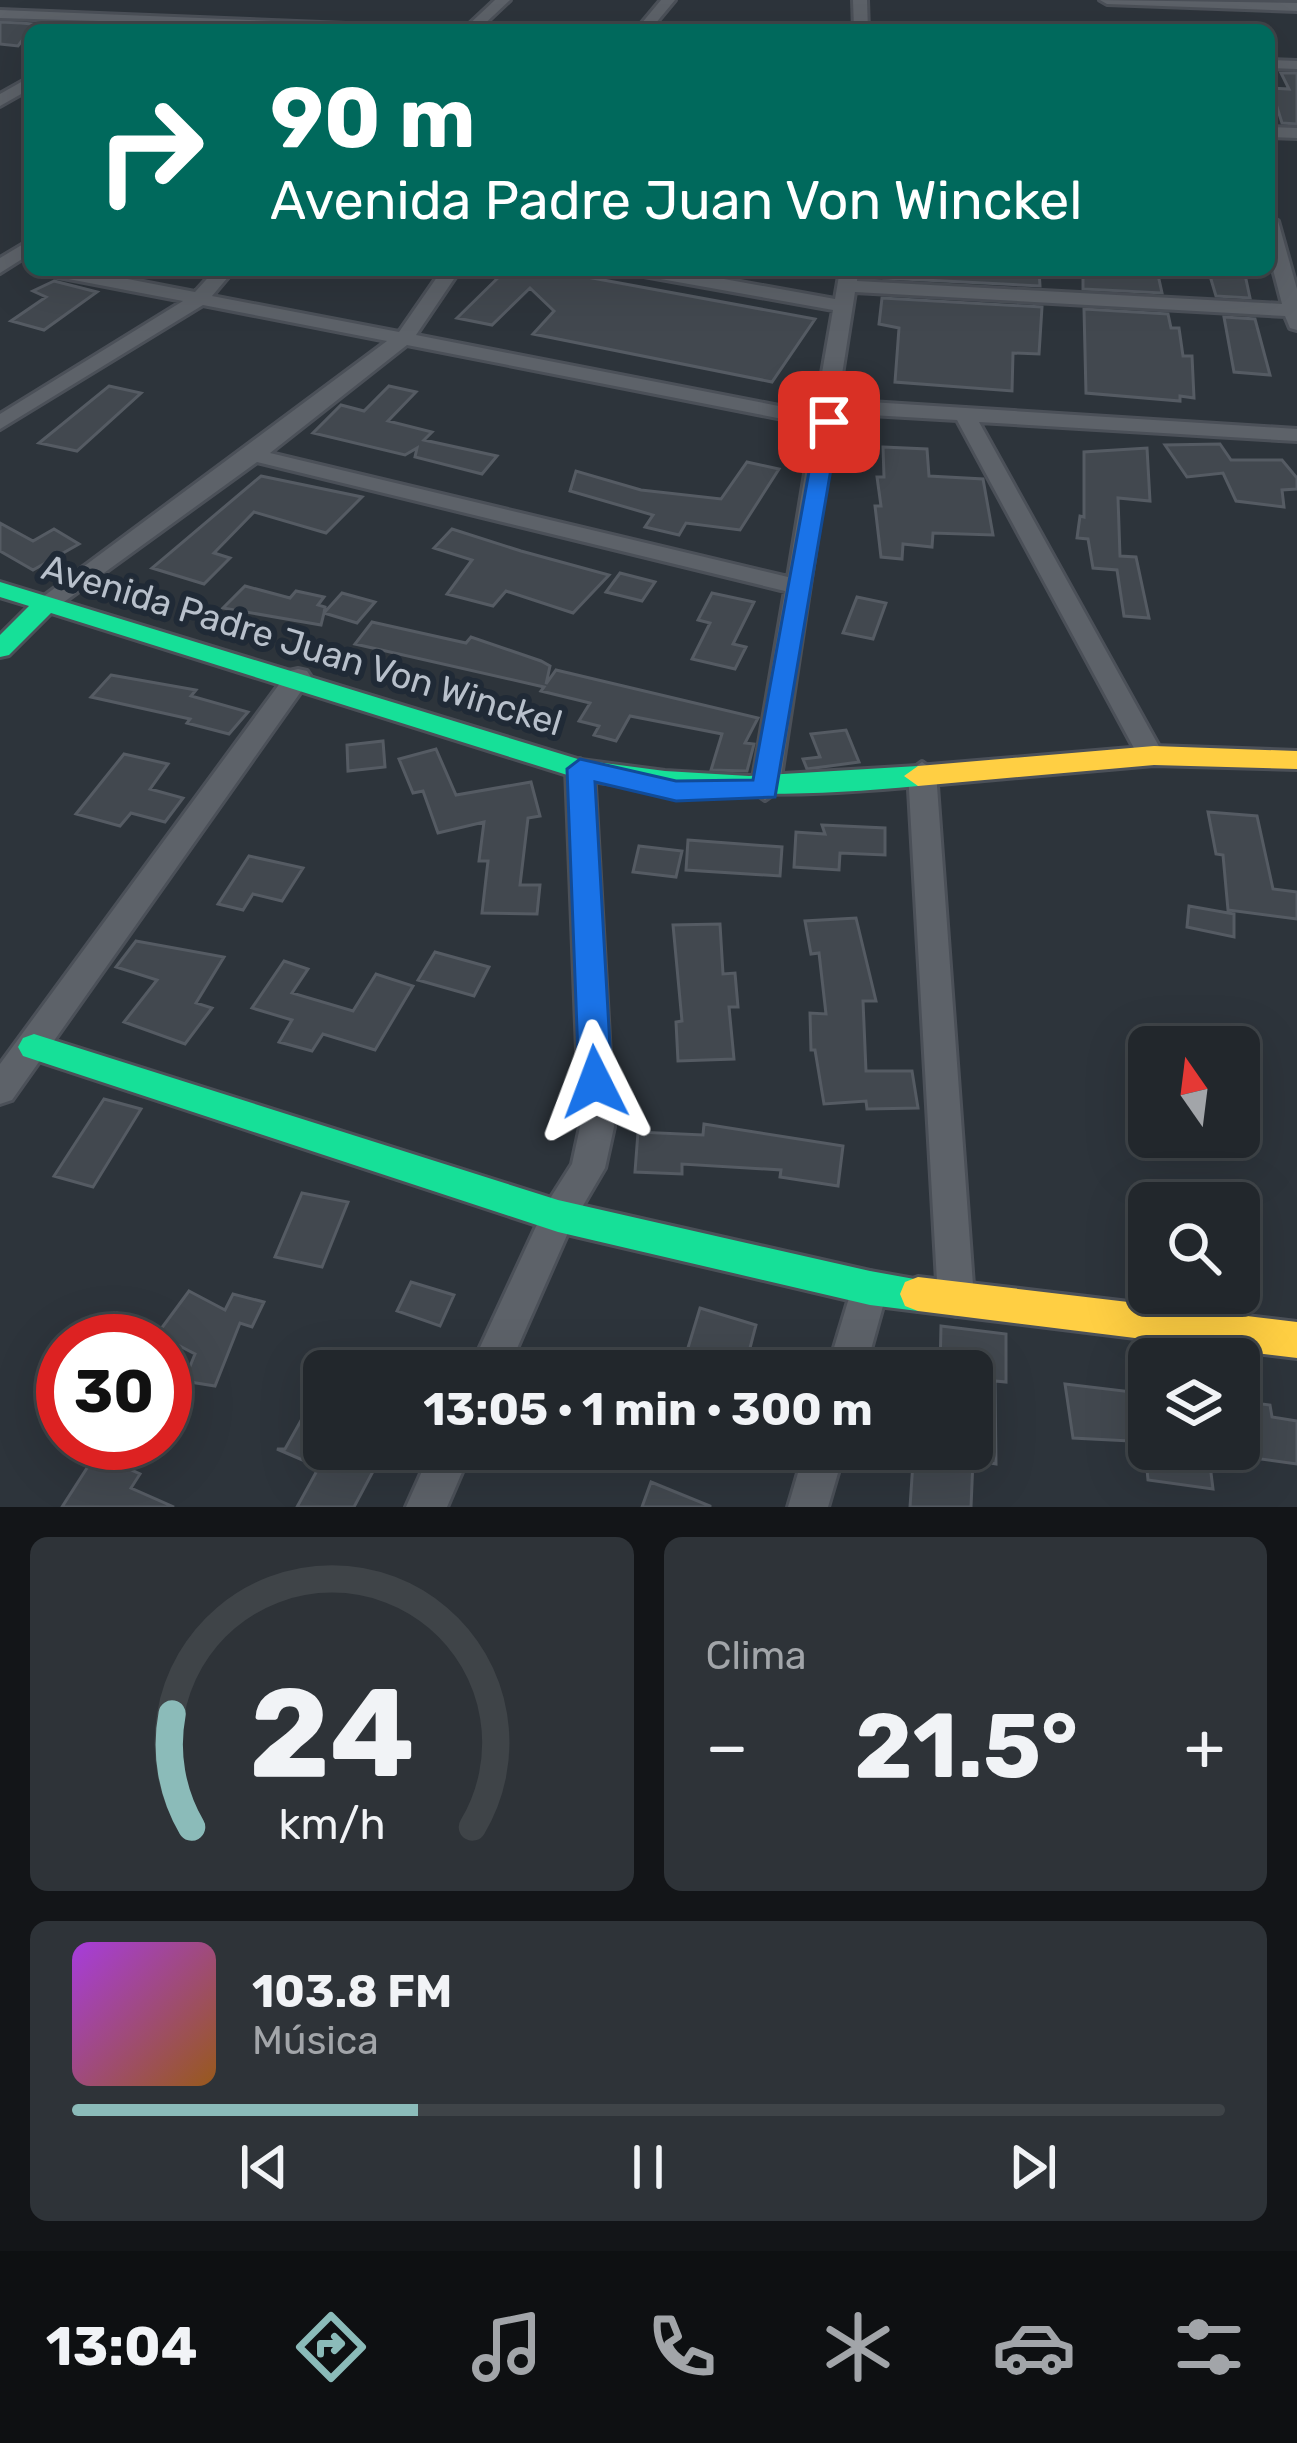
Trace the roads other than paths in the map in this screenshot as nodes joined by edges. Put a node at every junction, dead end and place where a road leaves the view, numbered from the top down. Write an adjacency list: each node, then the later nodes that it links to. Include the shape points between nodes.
1 (165, 0): 8 (street)
2 (503, 0): 11 (street)
3 (668, 0): 12 (street)
4 (1107, 0): 5 (street)
5 (1207, 7): 6 (street)
6 (1297, 7)
7 (0, 14): 8 (street)
8 (138, 19): 9 (street); 10 (street)
9 (129, 24)
10 (255, 24)
11 (477, 24)
12 (648, 24)
13 (1275, 221): 20 (street)
14 (84, 276): 19 (street)
15 (219, 276): 19 (street)
16 (447, 276): 21 (street)
17 (712, 276): 18 (street)
18 (848, 288): 20 (street); 23 (street)
19 (199, 298): 21 (street); 24 (street)
20 (1295, 315)
21 (406, 337): 23 (street); 26 (street)
22 (964, 413): 23 (street); 25 (street); 32 (street)
23 (830, 414): 27 (street)
24 (0, 422)
25 (1297, 435)
26 (253, 455): 27 (street); 29 (street)
27 (799, 587): 36 (street)
28 (0, 589): 29 (main road, Avenida Padre Juan Von Winckel)
29 (48, 602): 30 (main road); 31 (main road, Avenida Padre Juan Von Winckel)
30 (0, 649)
31 (298, 677): 34 (main road, Avenida Padre Juan Von Winckel); 37 (street)
32 (1148, 750): 33 (main road, Avenida Padre Juan Von Winckel); 35 (main road, Avenida Padre Juan Von Winckel)
33 (1297, 760)
34 (580, 769): 36 (main road, Avenida Padre Juan Von Winckel, via 676,791); 39 (street, via 597,1127 588,1168)
35 (922, 772): 36 (main road, Avenida Padre Juan Von Winckel); 41 (street)
36 (765, 790)
37 (34, 1046): 38 (street); 39 (main road)
38 (0, 1090)
39 (558, 1216): 40 (main road); 43 (street)
40 (870, 1288): 41 (main road); 44 (street)
41 (956, 1299): 42 (main road)
42 (1297, 1340)
43 (497, 1350)
44 (852, 1350)
45 (443, 1470): 47 (street)
46 (819, 1470): 48 (street)
47 (426, 1507)
48 (808, 1507)

